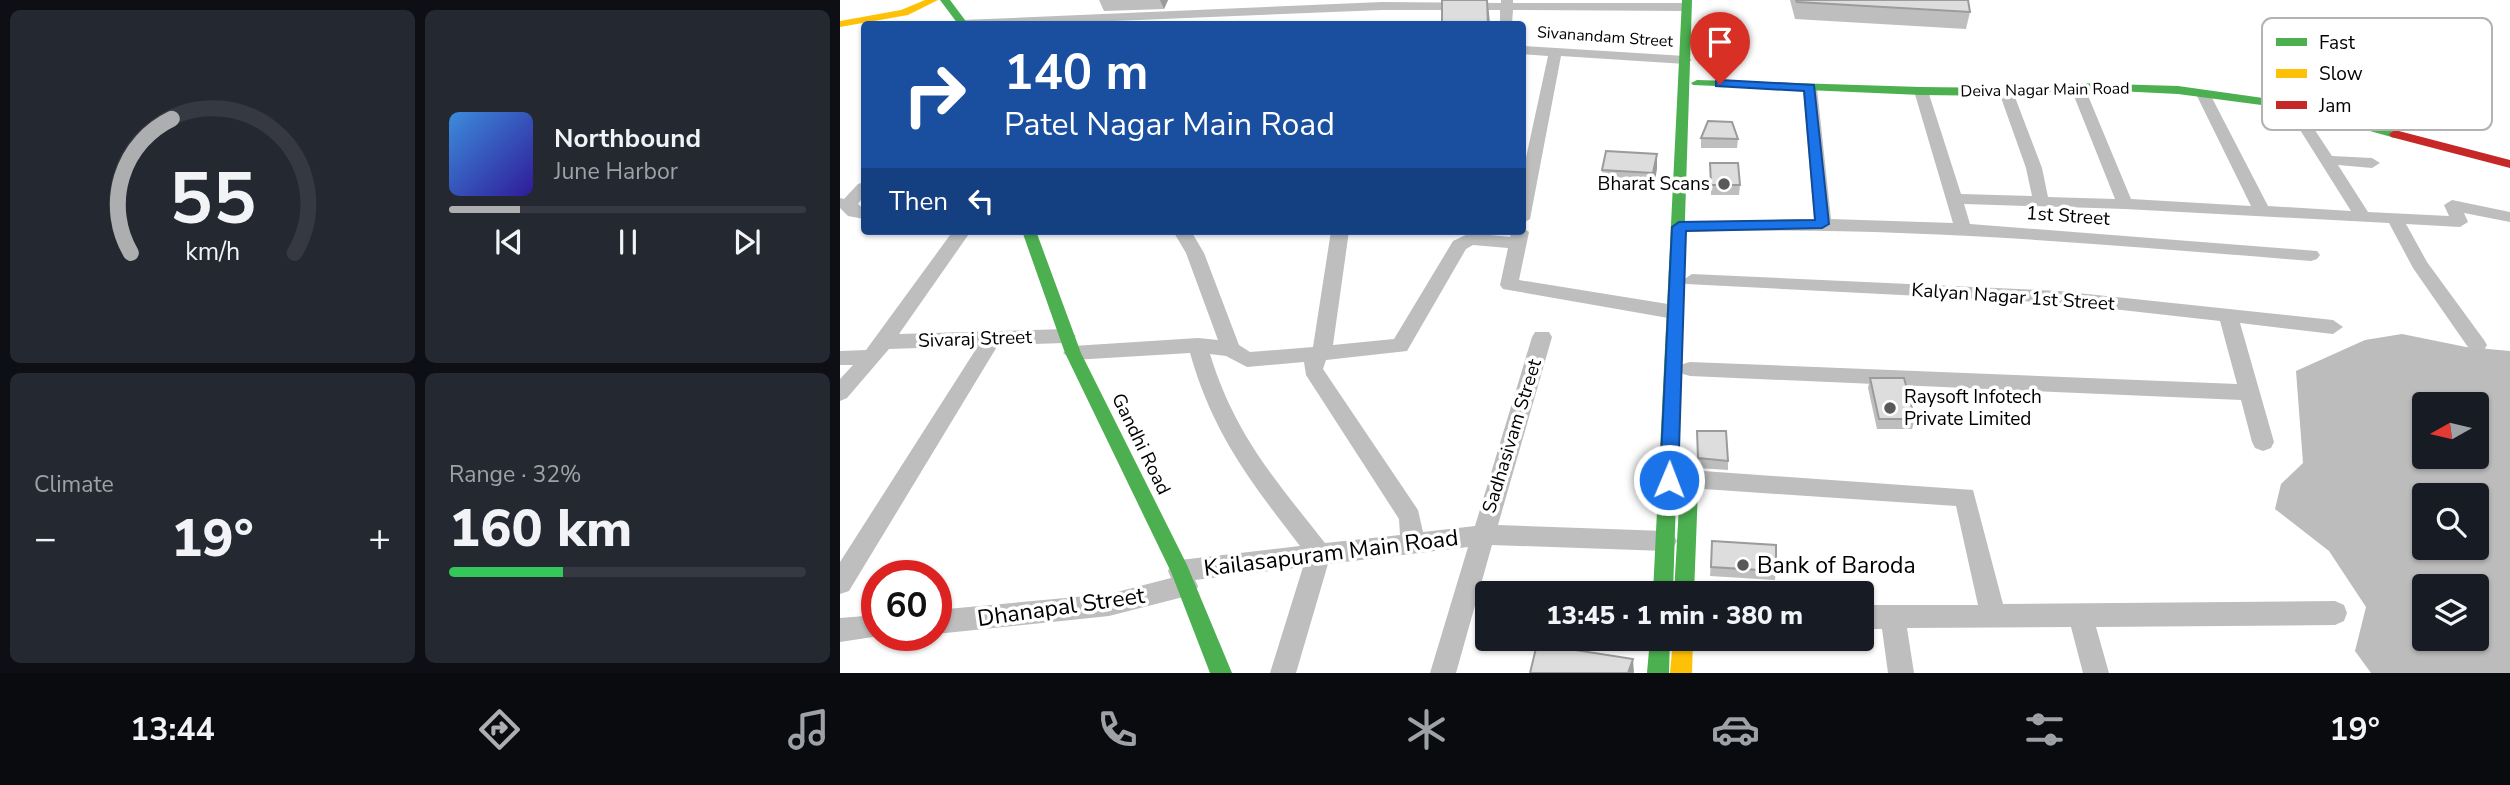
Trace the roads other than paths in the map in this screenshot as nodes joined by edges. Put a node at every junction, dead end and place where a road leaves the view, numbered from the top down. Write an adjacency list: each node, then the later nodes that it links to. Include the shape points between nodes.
1 (933, 0): 11 (main road, via 904,13)
2 (945, 0): 7 (main road)
3 (1506, 2): 4 (street); 6 (street); 10 (street)
4 (1689, 3): 14 (main road); 15 (main road)
5 (1259, 5): 6 (street); 8 (street)
6 (1382, 6): 9 (street)
7 (961, 21)
8 (1116, 21)
9 (1377, 21)
10 (1506, 21)
11 (840, 24)
12 (1526, 50): 13 (street, Sivanandam Street)
13 (1555, 53): 14 (street, Sivanandam Street); 28 (street)
14 (1685, 60): 38 (main road)
15 (1698, 83): 17 (main road, Deiva Nagar Main Road); 38 (main road)
16 (2077, 86): 19 (main road, Deiva Nagar Main Road); 20 (main road, Deiva Nagar Main Road); 31 (street)
17 (1810, 88): 18 (main road, Deiva Nagar Main Road); 37 (street)
18 (1921, 91): 19 (main road, Deiva Nagar Main Road); 29 (street)
19 (2006, 92): 30 (street)
20 (2203, 94): 21 (main road, Deiva Nagar Main Road); 33 (street)
21 (2262, 102)
22 (2307, 130): 24 (street)
23 (2382, 130): 26 (main road, Deiva Nagar Main Road)
24 (2326, 160): 25 (street); 34 (street)
25 (2372, 163)
26 (2510, 164)
27 (861, 191): 32 (street)
28 (1526, 199)
29 (1954, 199): 30 (street); 39 (street)
30 (2041, 201): 31 (street)
31 (2125, 204): 33 (street)
32 (849, 209)
33 (2262, 211): 34 (street)
34 (2363, 217): 36 (street)
35 (2510, 217): 36 (street, via 2452,205 2460,222)
36 (2395, 219): 56 (street, via 2419,264)
37 (1822, 224): 38 (street, 1st Street); 39 (street, 1st Street)
38 (1686, 226): 48 (main road); 49 (main road)
39 (1963, 227): 47 (street, 1st Street)
40 (953, 235): 58 (street)
41 (1030, 235): 54 (main road, Gandhi Road)
42 (1184, 235): 46 (street)
43 (1196, 235): 46 (street)
44 (1339, 235): 59 (street)
45 (1519, 237): 49 (street, via 1509,285); 59 (street, Sivaraj Street, via 1470,239 1459,245 1400,346)
46 (1195, 253): 57 (street)
47 (2311, 255)
48 (1692, 287): 50 (street, Kalyan Nagar 1st Street, via 2059,297)
49 (1674, 312): 68 (main road)
50 (2228, 316): 51 (street, Kalyan Nagar 1st Street); 62 (street)
51 (2333, 327)
52 (1542, 337): 67 (street, Sadhasivam Street)
53 (992, 339): 54 (street, Sivaraj Street); 58 (street, Sivaraj Street); 74 (street)
54 (1069, 345): 55 (street, Sivaraj Street); 71 (main road, Gandhi Road)
55 (1198, 345): 57 (street, Sivaraj Street); 70 (street, via 1212,393 1246,459)
56 (2477, 345)
57 (1231, 349): 59 (street, Sivaraj Street, via 1247,360)
58 (878, 350): 60 (street, Sivaraj Street); 63 (street)
59 (1318, 355): 69 (street, via 1313,370 1410,517)
60 (840, 358)
61 (1690, 368): 62 (street)
62 (2247, 392): 64 (street)
63 (840, 393)
64 (2263, 442)
65 (1689, 456): 66 (main road)
66 (1689, 479): 73 (main road); 77 (street, via 1965,497)
67 (1482, 535): 68 (street, Kailasapuram Main Road); 69 (street, Kailasapuram Main Road); 87 (street, Sadhasivam Street)
68 (1665, 541): 72 (main road)
69 (1412, 542): 70 (street, Kailasapuram Main Road)
70 (1319, 553): 71 (street, Kailasapuram Main Road); 86 (street)
71 (1183, 579): 80 (street, Dhanapal Street, via 1110,605); 85 (main road, Gandhi Road)
72 (1663, 581)
73 (1685, 581)
74 (840, 583)
75 (2335, 613): 76 (street)
76 (2080, 615): 77 (street); 91 (street)
77 (1993, 616): 79 (street)
78 (1874, 617): 79 (street)
79 (1893, 617): 90 (street)
80 (952, 620)
81 (861, 628): 82 (street)
82 (840, 630)
83 (1659, 651): 88 (main road)
84 (1682, 651): 89 (main road)
85 (1214, 666)
86 (1283, 673)
87 (1443, 673)
88 (1658, 673)
89 (1681, 673)
90 (1901, 673)
91 (2096, 673)

